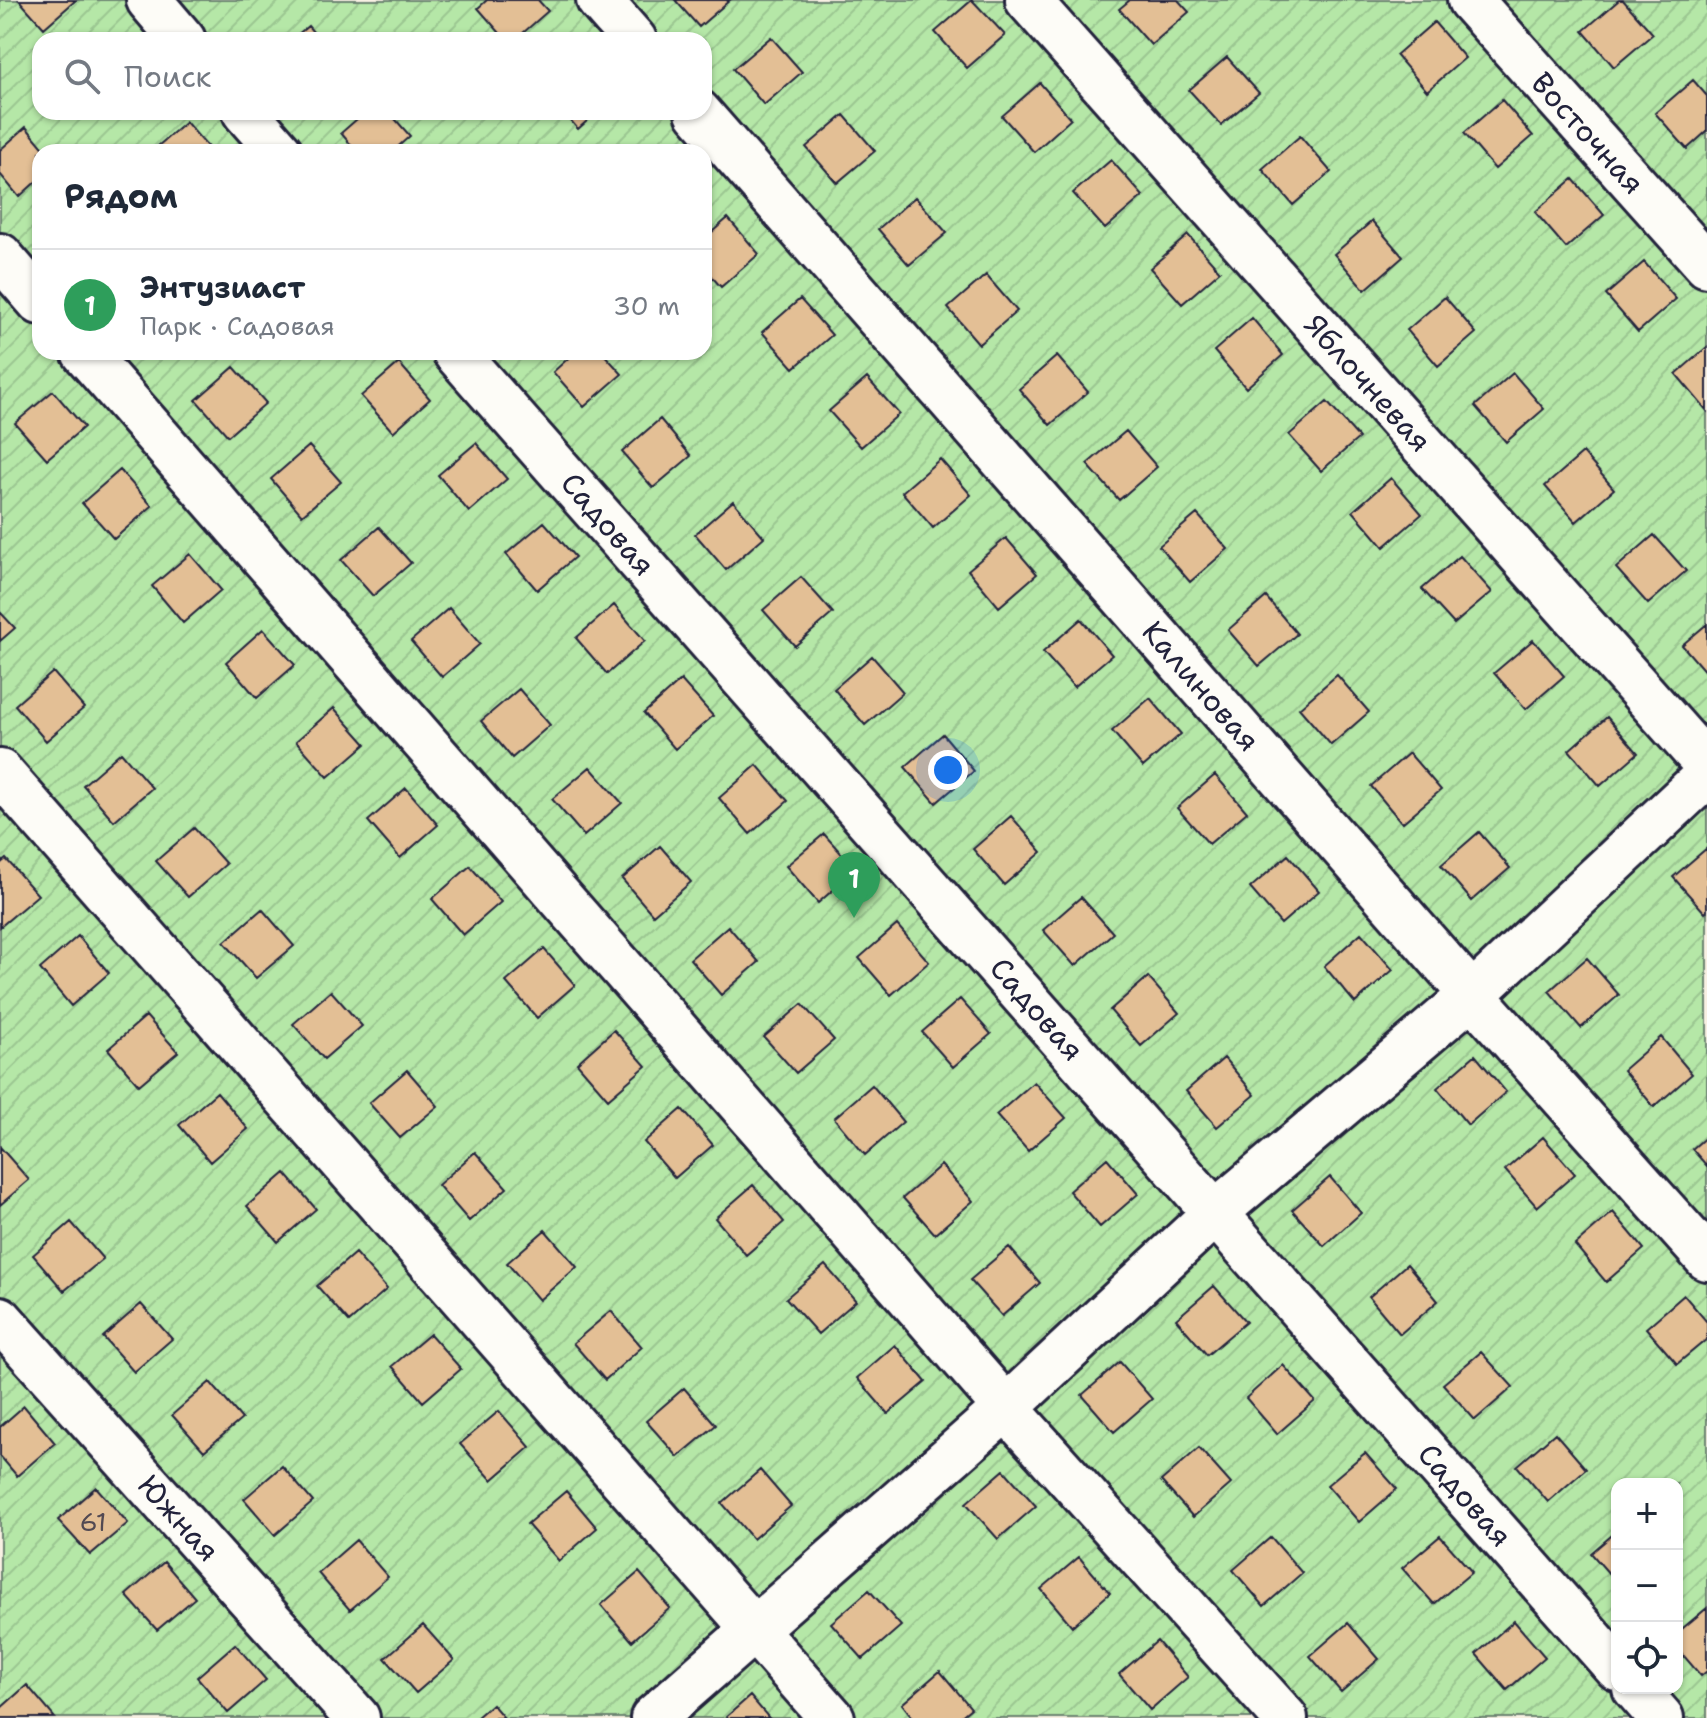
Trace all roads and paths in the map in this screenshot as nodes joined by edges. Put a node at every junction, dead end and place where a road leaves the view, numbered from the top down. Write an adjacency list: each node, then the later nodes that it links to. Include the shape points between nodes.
1 (149, 0): 5 (street)
2 (599, 0): 6 (street)
3 (1028, 0): 15 (street, Яблочневая)
4 (1470, 0): 11 (street, Восточная)
5 (176, 32)
6 (627, 32)
7 (252, 120): 9 (street)
8 (705, 120): 18 (street, Калиновая)
9 (273, 144)
10 (0, 256): 12 (street)
11 (1707, 265)
12 (32, 293)
13 (91, 360): 22 (street)
14 (462, 360): 19 (street, Садовая)
15 (1707, 765)
16 (0, 772): 23 (street)
17 (1707, 775): 18 (street)
18 (1472, 995): 19 (street); 20 (street, Калиновая)
19 (1216, 1212): 22 (street); 24 (street, Садовая)
20 (1707, 1258)
21 (0, 1319): 26 (street, Южная)
22 (1006, 1408): 23 (street); 29 (street)
23 (752, 1630): 27 (street); 28 (street)
24 (1611, 1661)
25 (1640, 1694): 30 (street)
26 (357, 1718)
27 (653, 1718)
28 (832, 1718)
29 (1285, 1718)
30 (1661, 1718)

